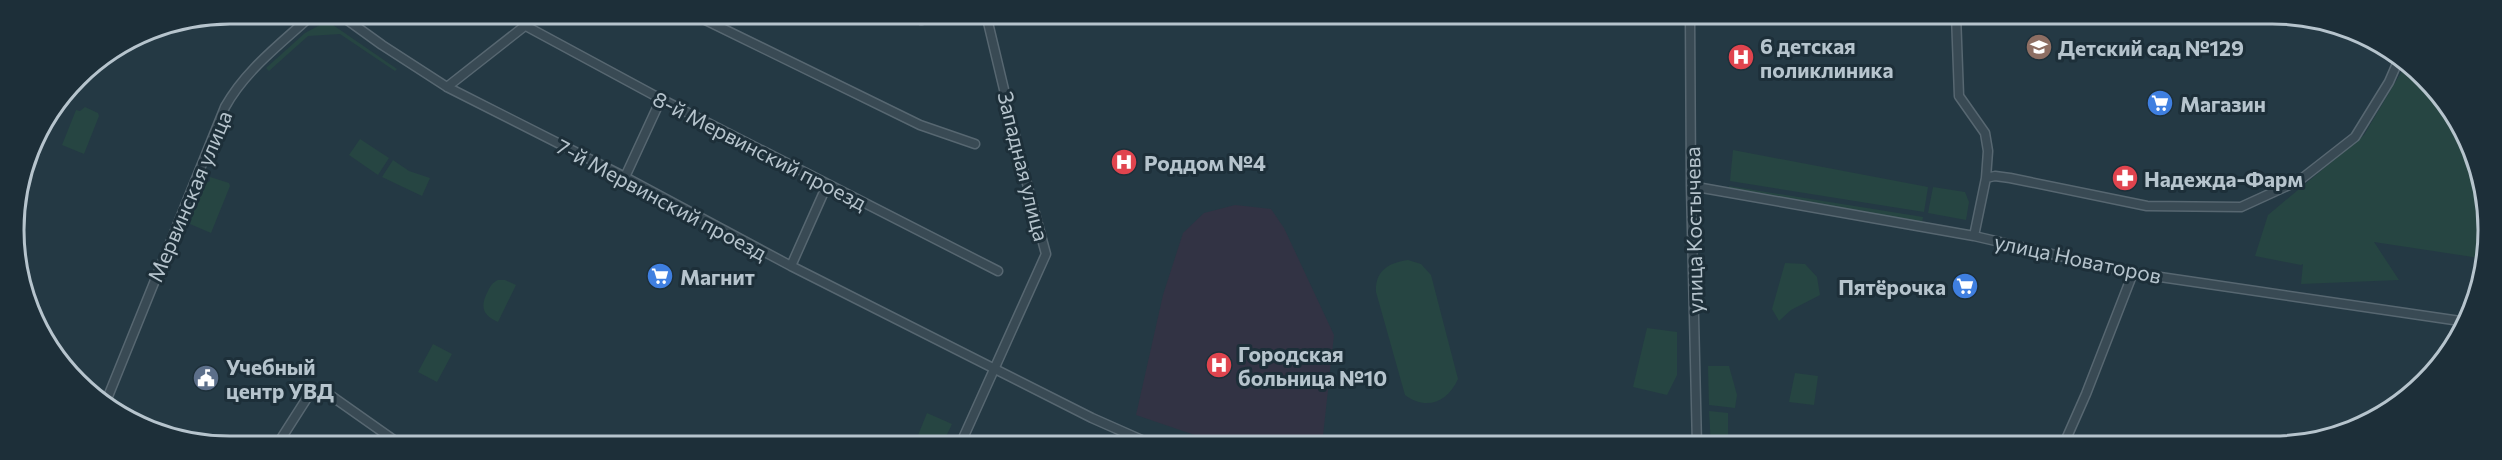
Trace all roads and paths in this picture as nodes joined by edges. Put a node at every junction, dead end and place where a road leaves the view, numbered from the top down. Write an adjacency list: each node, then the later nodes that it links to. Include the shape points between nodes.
1 (302, 24): 23 (street, Мервинская улица, via 249,72 225,107)
2 (354, 24): 10 (street, 7-й Мервинский проезд)
3 (527, 24): 8 (street)
4 (714, 24): 12 (street, via 920,124)
5 (988, 24): 22 (street, Западная улица, via 1046,254)
6 (1690, 24): 16 (street, улица Костычева)
7 (1956, 24): 14 (street, via 1959,96 1985,133)
8 (524, 26): 10 (street); 11 (street, 8-й Мервинский проезд)
9 (2396, 66): 14 (street, via 2355,137 2300,180 2241,207 2147,206 2010,177)
10 (447, 87): 13 (street, 7-й Мервинский проезд)
11 (661, 99): 13 (street); 15 (street, 8-й Мервинский проезд)
12 (975, 144)
13 (625, 177): 18 (street, 7-й Мервинский проезд)
14 (1986, 178): 17 (street)
15 (827, 185): 18 (street); 19 (street, 8-й Мервинский проезд)
16 (1691, 186): 17 (street, улица Новаторов); 28 (street, улица Костычева)
17 (1974, 236): 20 (street, улица Новаторов)
18 (791, 266): 22 (street, 7-й Мервинский проезд)
19 (998, 271)
20 (2133, 273): 21 (street, улица Новаторов); 29 (street)
21 (2457, 321)
22 (994, 368): 26 (street, Западная улица); 27 (street, 7-й Мервинский проезд)
23 (108, 395)
24 (283, 436): 25 (street, via 307,398 320,393 330,395)
25 (388, 436)
26 (964, 436)
27 (1133, 436)
28 (1697, 436)
29 (2067, 436)

